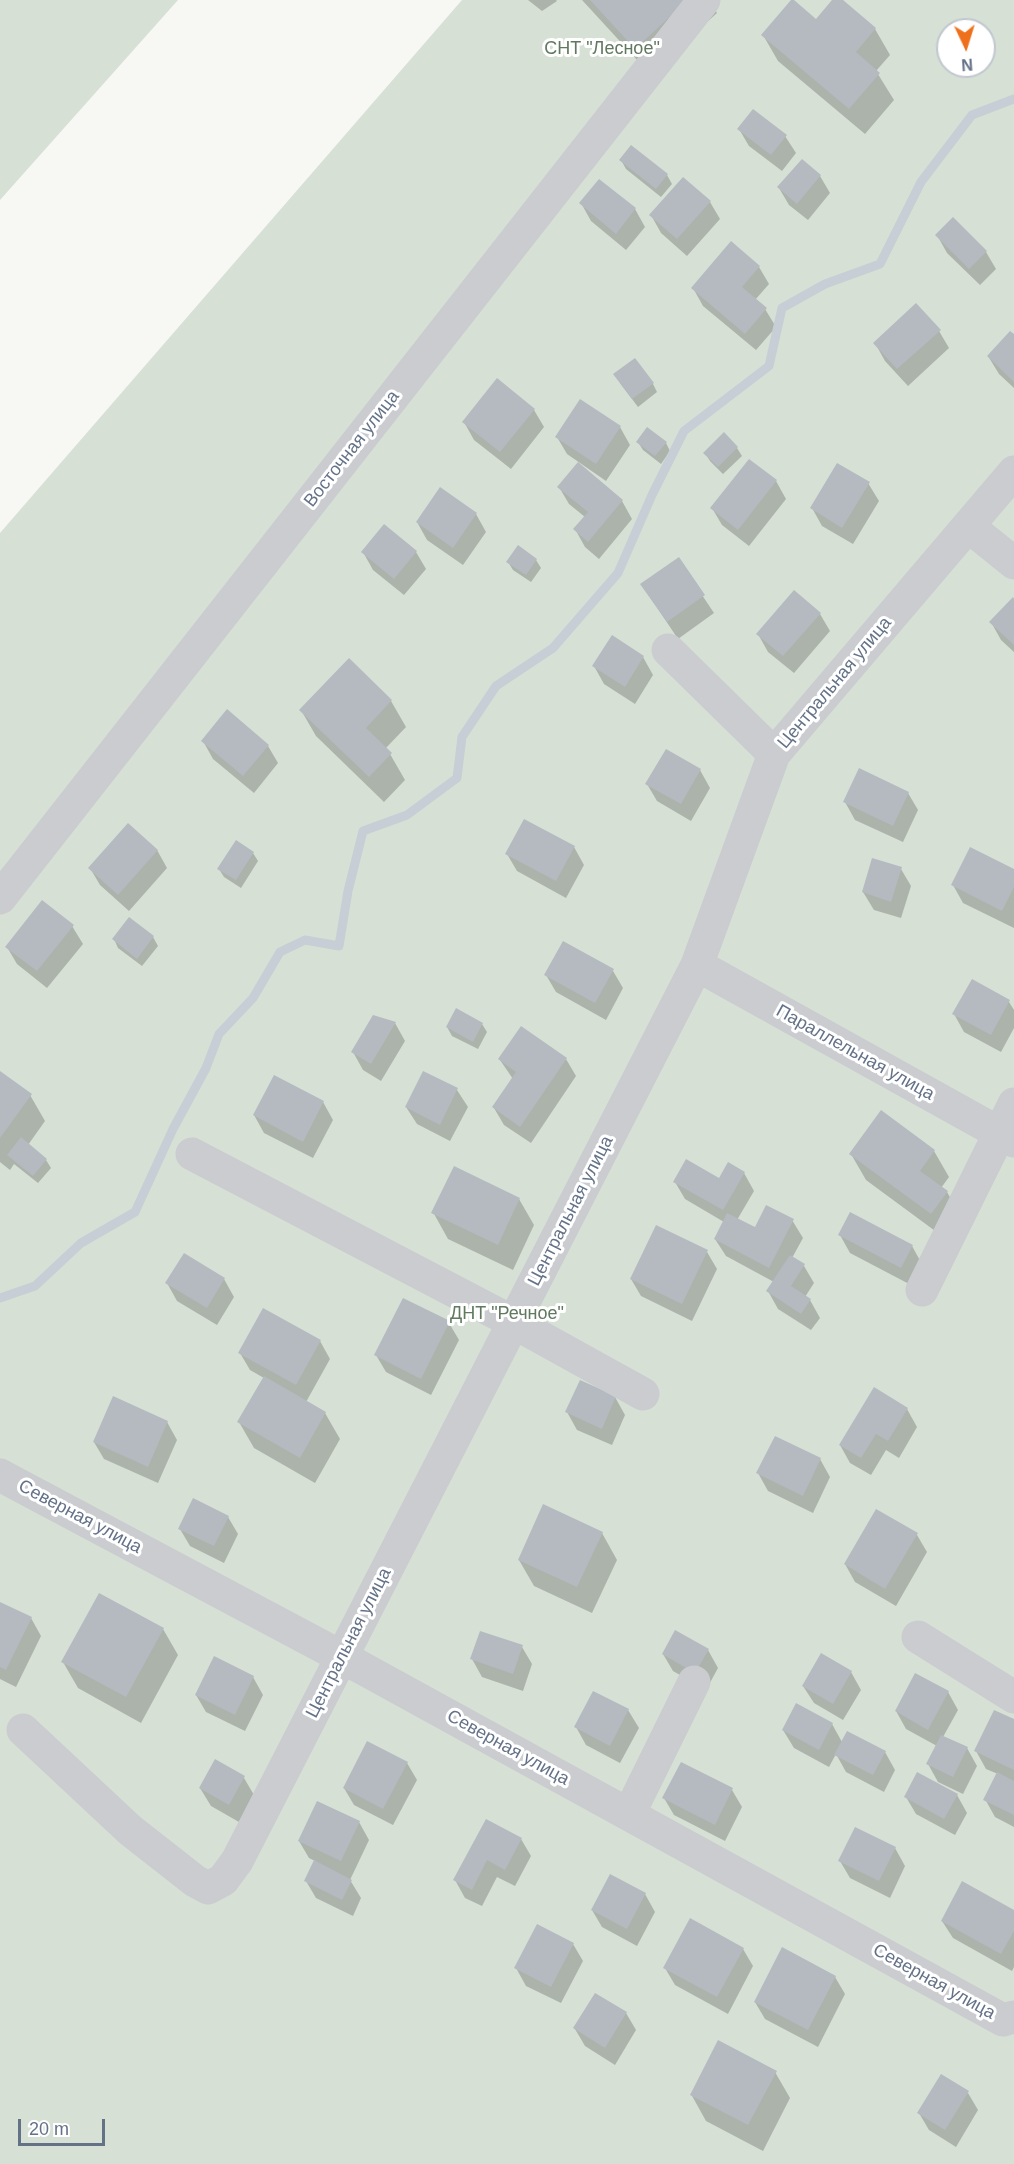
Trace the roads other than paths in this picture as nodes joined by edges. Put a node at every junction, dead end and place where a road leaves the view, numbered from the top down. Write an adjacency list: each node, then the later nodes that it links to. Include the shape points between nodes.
1 (704, 0): 7 (street, Восточная улица)
2 (1014, 471): 3 (street, Центральная улица)
3 (968, 526): 4 (street); 6 (street, Центральная улица)
4 (1014, 563)
5 (668, 650): 6 (street)
6 (774, 754): 8 (street, Центральная улица)
7 (0, 898)
8 (697, 965): 10 (street, Параллельная улица); 13 (street, Центральная улица)
9 (1014, 1104): 10 (street)
10 (1007, 1137): 12 (street)
11 (192, 1154): 13 (street)
12 (922, 1290)
13 (513, 1322): 14 (street); 17 (street, Центральная улица)
14 (643, 1394)
15 (0, 1475): 17 (street, Северная улица)
16 (918, 1637): 19 (street)
17 (342, 1657): 20 (street, Центральная улица, via 237,1861 223,1880 208,1888 130,1830); 21 (street, Северная улица)
18 (694, 1682): 21 (street)
19 (1014, 1697)
20 (23, 1730)
21 (629, 1814): 22 (street, Северная улица, via 1003,2020)
22 (1014, 2017)

